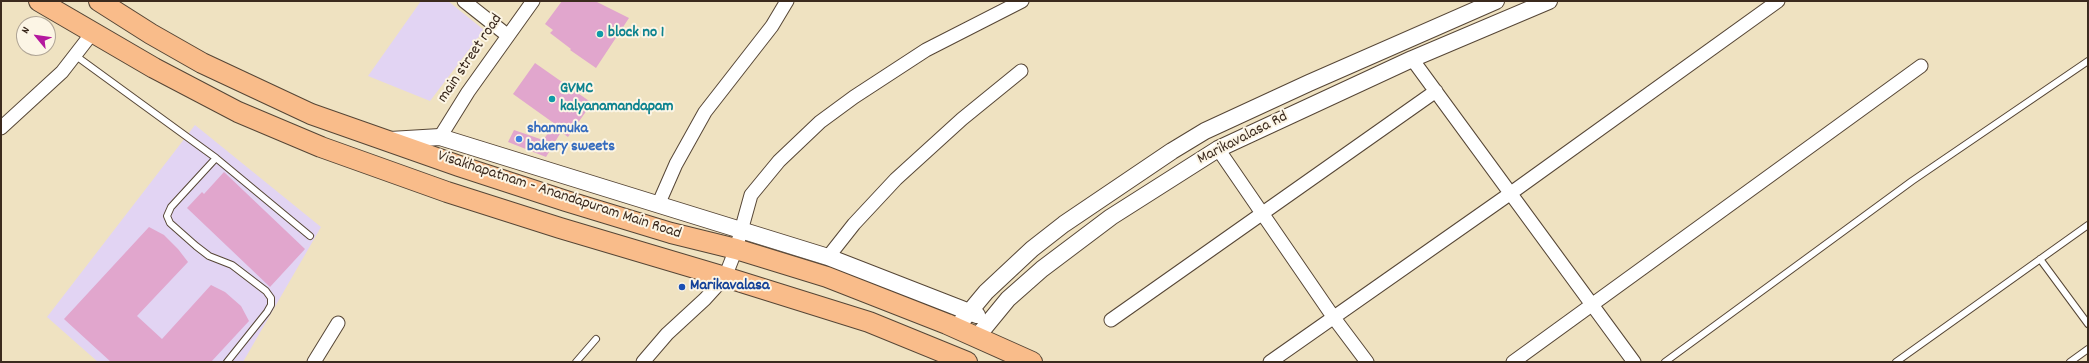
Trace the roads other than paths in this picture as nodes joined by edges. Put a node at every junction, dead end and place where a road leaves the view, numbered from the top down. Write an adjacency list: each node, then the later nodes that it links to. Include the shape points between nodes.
1 (39, 1): 10 (main road, Visakhapatnam - Anandapuram Main Road)
2 (99, 1): 20 (main road, Visakhapatnam - Anandapuram Main Road, via 151,34 252,87 311,114)
3 (464, 1): 11 (street)
4 (533, 1): 11 (street, main street road)
5 (787, 1): 24 (street, via 764,38 705,112 676,164)
6 (1022, 1): 28 (street, via 926,50 820,122 779,161 751,195)
7 (1496, 1): 33 (street, Marikavalasa Rd, via 1205,131 1064,224 1011,268)
8 (1548, 1): 13 (street, Marikavalasa Rd)
9 (1778, 1): 23 (street)
10 (93, 32): 12 (street); 31 (main road, Visakhapatnam - Anandapuram Main Road, via 154,68 231,108 320,147 447,192)
11 (507, 35): 19 (street, main street road)
12 (76, 56): 18 (street); 22 (lane)
13 (1412, 59): 17 (street); 21 (street, Marikavalasa Rd)
14 (2088, 61): 53 (lane, via 1912,180)
15 (1921, 66): 32 (street)
16 (1021, 71): 29 (street, via 962,119 896,179 854,224)
17 (1436, 91): 23 (street); 25 (street)
18 (1, 128)
19 (440, 137): 20 (street); 24 (street)
20 (384, 140): 28 (main road, Visakhapatnam - Anandapuram Main Road, via 566,201 671,232)
21 (1218, 148): 25 (street); 35 (street, Marikavalasa Rd, via 1104,222 1042,269 1008,299)
22 (216, 158): 27 (lane); 43 (lane, via 171,207 167,216 170,223 196,246 209,256 232,265 266,291 271,298 267,312)
23 (1511, 193): 32 (street); 34 (street)
24 (658, 205): 28 (street)
25 (1262, 213): 34 (street); 36 (street)
26 (2088, 225): 30 (lane)
27 (310, 236)
28 (738, 240): 29 (street); 31 (street); 39 (main road, Visakhapatnam - Anandapuram Main Road)
29 (828, 257): 33 (street)
30 (2040, 259): 38 (lane); 54 (lane)
31 (725, 276): 46 (street); 47 (main road, Visakhapatnam - Anandapuram Main Road, via 869,322)
32 (1593, 306): 51 (street); 52 (street)
33 (968, 311): 35 (street); 39 (street, Marikavalasa Rd)
34 (1334, 318): 49 (street); 50 (street)
35 (990, 320): 40 (street, Marikavalasa Rd)
36 (1111, 320)
37 (338, 323): 44 (street)
38 (2088, 324)
39 (956, 328): 40 (main road, Visakhapatnam - Anandapuram Main Road)
40 (976, 338): 48 (main road, Visakhapatnam - Anandapuram Main Road)
41 (596, 339): 45 (lane)
42 (2088, 349): 55 (lane)
43 (227, 362)
44 (314, 362)
45 (576, 362)
46 (643, 362)
47 (968, 362)
48 (1032, 362)
49 (1270, 362)
50 (1367, 362)
51 (1513, 362)
52 (1634, 362)
53 (1664, 362)
54 (1896, 362)
55 (2070, 362)

